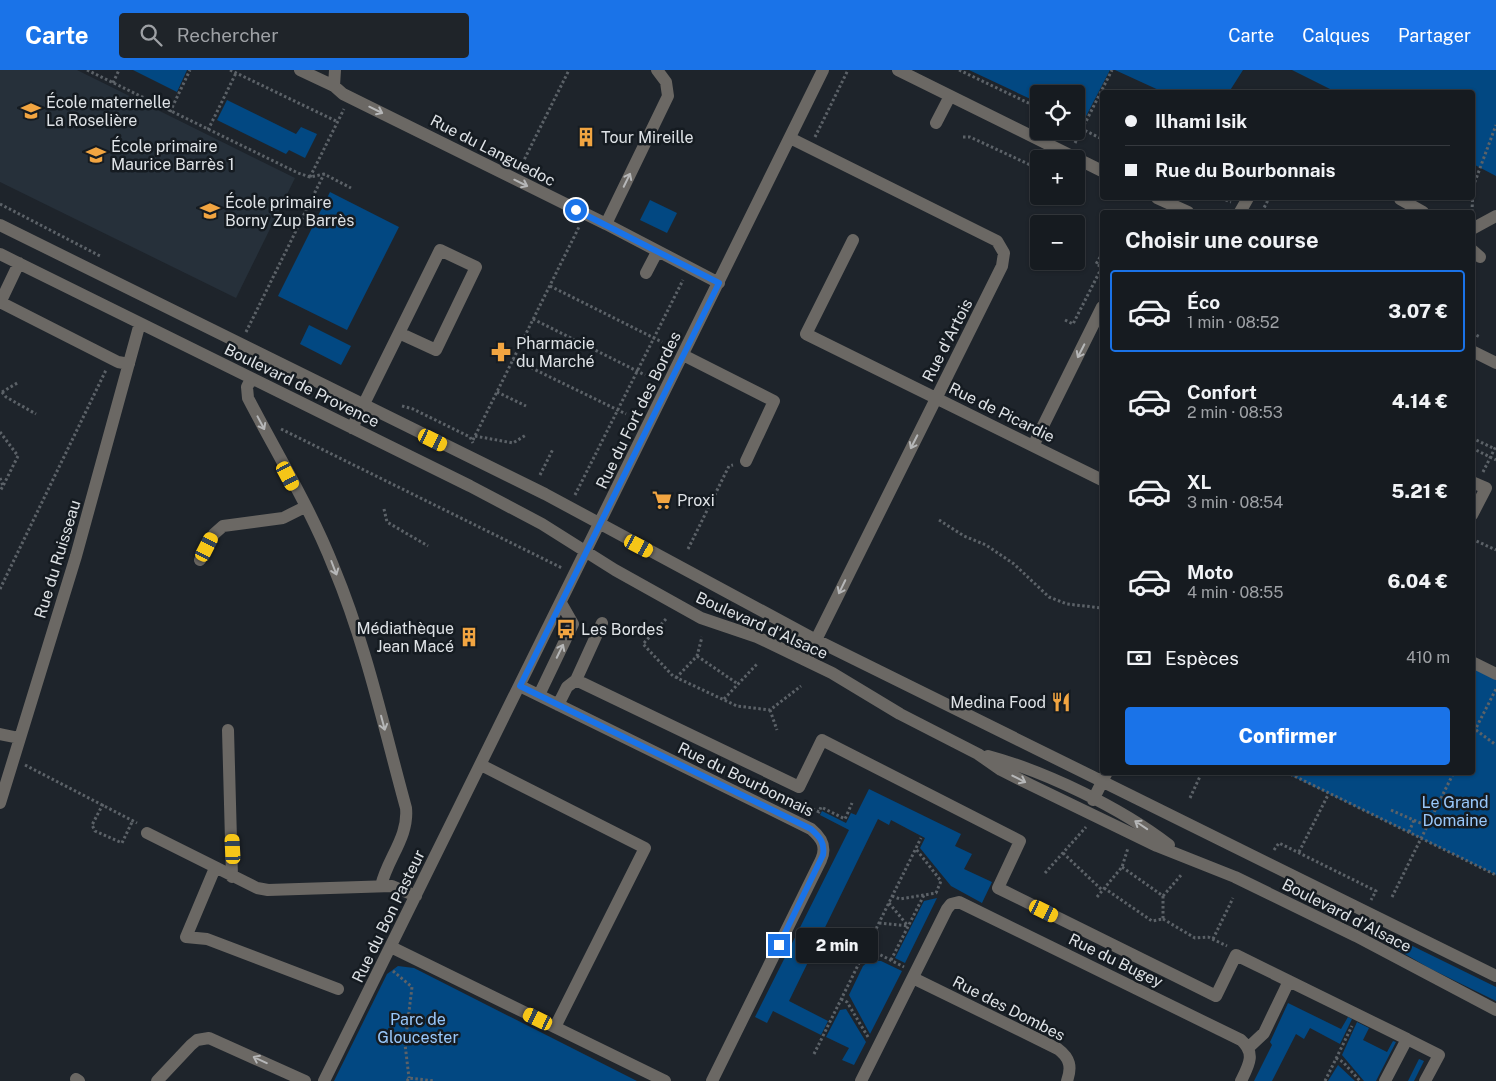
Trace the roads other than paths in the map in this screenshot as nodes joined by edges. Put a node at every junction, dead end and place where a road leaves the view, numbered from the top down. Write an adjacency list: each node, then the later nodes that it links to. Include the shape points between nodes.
1 (300, 70): 6 (street, Rue du Languedoc)
2 (335, 70): 6 (street)
3 (657, 70): 17 (street, one-way to 3, via 668,96 666,82)
4 (823, 70): 9 (street, Rue du Fort des Bordes)
5 (898, 70): 7 (street)
6 (334, 86): 17 (street, Rue du Languedoc, one-way to 17, via 350,98)
7 (950, 96): 8 (street); 10 (street)
8 (936, 123)
9 (790, 138): 24 (street, Rue du Fort des Bordes); 34 (street, Rue d'Artois, via 996,241 1002,247 1002,266)
10 (1100, 170)
11 (1161, 200): 13 (street)
12 (1402, 200): 14 (street)
13 (1184, 210)
14 (1419, 210)
15 (1496, 216): 18 (street)
16 (0, 224): 35 (street)
17 (606, 224): 20 (street, Rue du Languedoc)
18 (1475, 227)
19 (853, 240): 34 (street, Rue de Picardie, via 806,334)
20 (657, 252): 23 (street); 24 (street, Rue du Languedoc)
21 (0, 254): 22 (street, Boulevard de Provence)
22 (19, 263): 25 (street); 27 (street, Boulevard de Provence)
23 (646, 273)
24 (719, 283): 30 (street, Rue du Fort des Bordes)
25 (0, 302): 32 (street)
26 (1100, 311): 37 (street, one-way to 37)
27 (140, 323): 32 (street, Rue du Ruisseau); 33 (street, Boulevard de Provence)
28 (399, 333): 28 (street, via 440,250 476,267 436,350); 35 (street)
29 (1475, 353): 31 (street)
30 (683, 355): 38 (street, via 774,401); 43 (street, Rue du Fort des Bordes)
31 (1496, 363)
32 (129, 364): 58 (street, Rue du Ruisseau, via 76,556)
33 (251, 378): 36 (street, Boulevard de Provence); 41 (street, one-way to 41, via 247,387 248,398)
34 (936, 398): 37 (street, Rue de Picardie); 48 (street, Rue d'Artois, one-way to 48)
35 (363, 405): 36 (street); 43 (street, via 545,494)
36 (352, 428): 44 (street, Boulevard de Provence, via 542,524)
37 (1033, 446): 39 (street, Rue de Picardie)
38 (746, 462)
39 (1100, 479)
40 (1475, 483): 42 (street, via 1486,488)
41 (305, 507): 45 (street, via 283,518 223,526 214,534); 68 (street, one-way to 68, via 325,544 354,624 406,808 404,832)
42 (1475, 509)
43 (599, 526): 44 (street, Rue du Fort des Bordes); 48 (street)
44 (586, 552): 46 (street, Rue du Fort des Bordes); 49 (street, Boulevard d'Alsace, via 701,618 757,637)
45 (200, 560)
46 (561, 603): 53 (street, Rue du Fort des Bordes); 54 (street, one-way to 46, via 573,624)
47 (602, 623): 52 (street)
48 (816, 640): 49 (street, Rue d'Artois); 61 (street)
49 (806, 660): 59 (street, Boulevard d'Alsace)
50 (1475, 664): 51 (street)
51 (1496, 674)
52 (576, 680): 55 (street, via 567,687); 73 (street, via 799,787 822,740 1020,841 998,888 1216,996 1236,955)
53 (520, 686): 54 (street, Rue du Bourbonnais); 60 (street, Rue du Fort des Bordes)
54 (539, 695): 55 (street, Rue du Bourbonnais)
55 (558, 705): 83 (street, Rue du Bourbonnais, via 811,829 823,843 821,860)
56 (228, 730): 67 (street)
57 (0, 734): 58 (street)
58 (19, 738): 63 (street, Rue du Ruisseau)
59 (978, 754): 62 (street, Boulevard d'Alsace, via 1040,773); 65 (street, Boulevard d'Alsace, one-way to 65, via 1031,785)
60 (481, 765): 69 (street, Rue du Bon Pasteur); 76 (street, via 645,848)
61 (1104, 777): 62 (street); 72 (street)
62 (1093, 800): 65 (street, Boulevard d'Alsace, one-way to 62, via 1138,822)
63 (0, 803)
64 (147, 833): 66 (street)
65 (1180, 854): 75 (street, Boulevard d'Alsace, via 1235,876)
66 (215, 868): 67 (street); 74 (street, via 186,937 207,939)
67 (232, 877): 68 (street, via 268,890)
68 (381, 886): 69 (street, via 392,886)
69 (416, 896): 70 (street, Rue du Bon Pasteur)
70 (391, 946): 76 (street); 81 (street, Rue du Bon Pasteur)
71 (915, 976): 78 (street, Rue du Bugey, via 947,909 960,902 1232,1036); 84 (street, Rue du Bugey); 85 (street, Rue des Dombes, via 1058,1049 1070,1064)
72 (1496, 976)
73 (1289, 981): 77 (street); 78 (street, via 1264,1033)
74 (338, 989)
75 (1496, 1010)
76 (555, 1027): 82 (street)
77 (1407, 1039): 87 (street); 88 (street, via 1439,1055)
78 (1248, 1048): 86 (street, via 1250,1062)
79 (157, 1081): 80 (street, one-way to 79, via 209,1038 197,1040)
80 (304, 1081)
81 (324, 1081)
82 (665, 1081)
83 (712, 1081)
84 (861, 1081)
85 (1067, 1081)
86 (1242, 1081)
87 (1385, 1081)
88 (1425, 1081)

